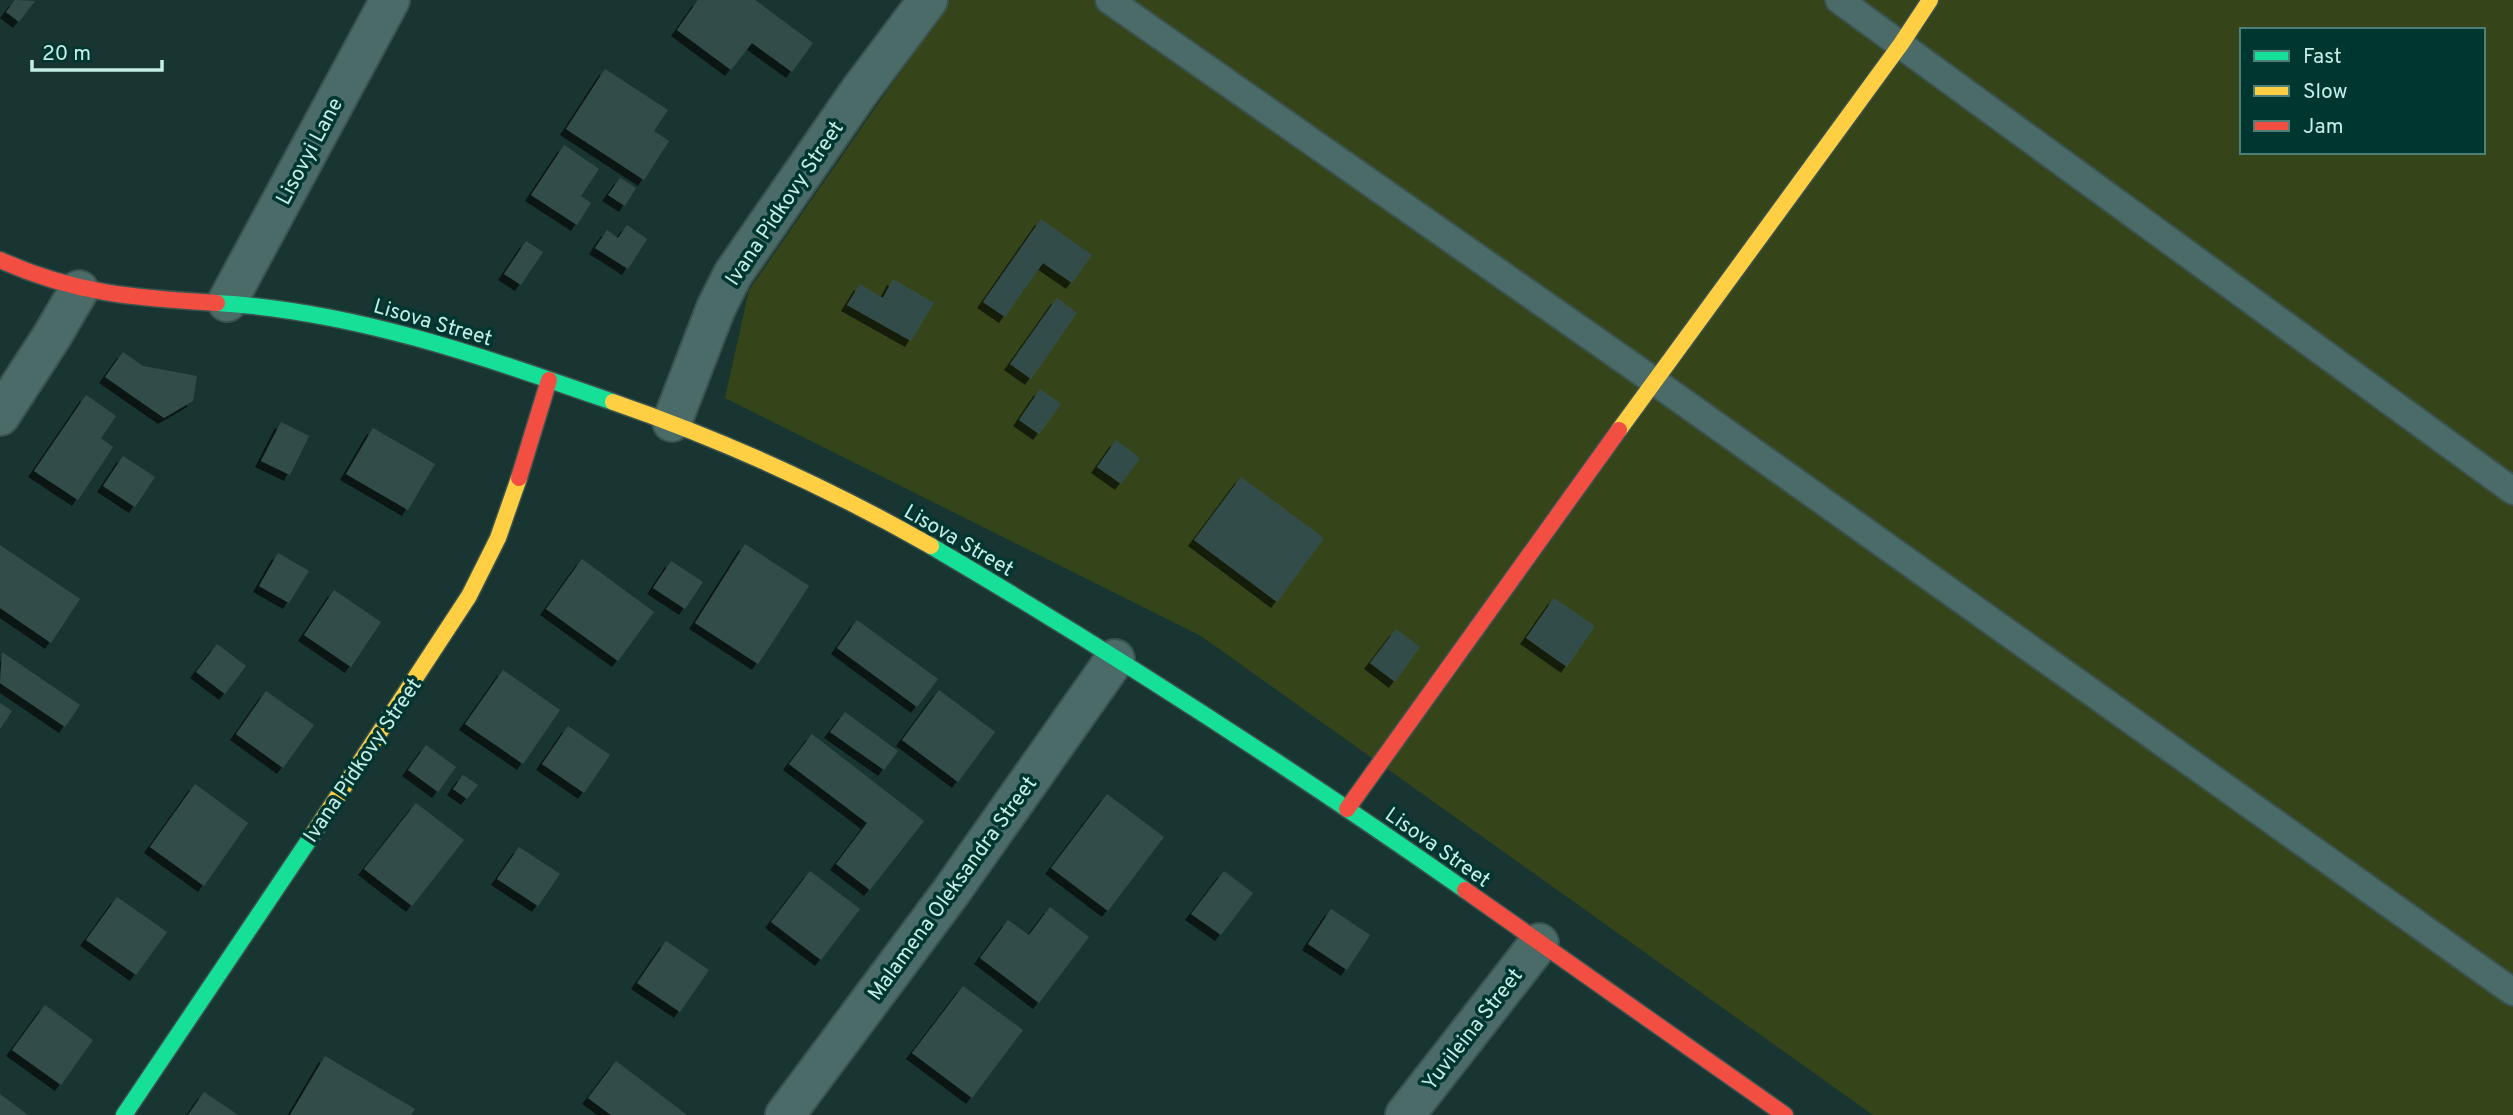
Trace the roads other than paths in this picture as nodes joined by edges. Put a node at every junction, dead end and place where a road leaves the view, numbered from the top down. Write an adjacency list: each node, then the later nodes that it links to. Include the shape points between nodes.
1 (390, 0): 9 (street, Lisovyi Lane)
2 (928, 0): 13 (street, Ivana Pidkovy Street, via 733,274)
3 (1109, 0): 11 (lane)
4 (1839, 0): 6 (lane)
5 (1930, 0): 6 (main road)
6 (1901, 44): 11 (main road); 14 (lane)
7 (0, 260): 8 (main road, Lisova Street)
8 (79, 290): 9 (main road, Lisova Street); 12 (street)
9 (227, 302): 10 (main road, Lisova Street, via 375,325)
10 (549, 380): 13 (main road, Lisova Street); 19 (main road, Ivana Pidkovy Street, via 510,506 469,596)
11 (1654, 381): 16 (main road); 18 (lane)
12 (0, 416)
13 (672, 422): 15 (main road, Lisova Street, via 835,494 940,551)
14 (2513, 491)
15 (1115, 659): 16 (main road, Lisova Street); 20 (street, Malamena Oleksandra Street, via 951,892)
16 (1347, 809): 17 (main road, Lisova Street)
17 (1539, 943): 21 (street, Yuvileina Street); 22 (main road, Lisova Street)
18 (2513, 992)
19 (124, 1115)
20 (785, 1115)
21 (1405, 1115)
22 (1785, 1115)

